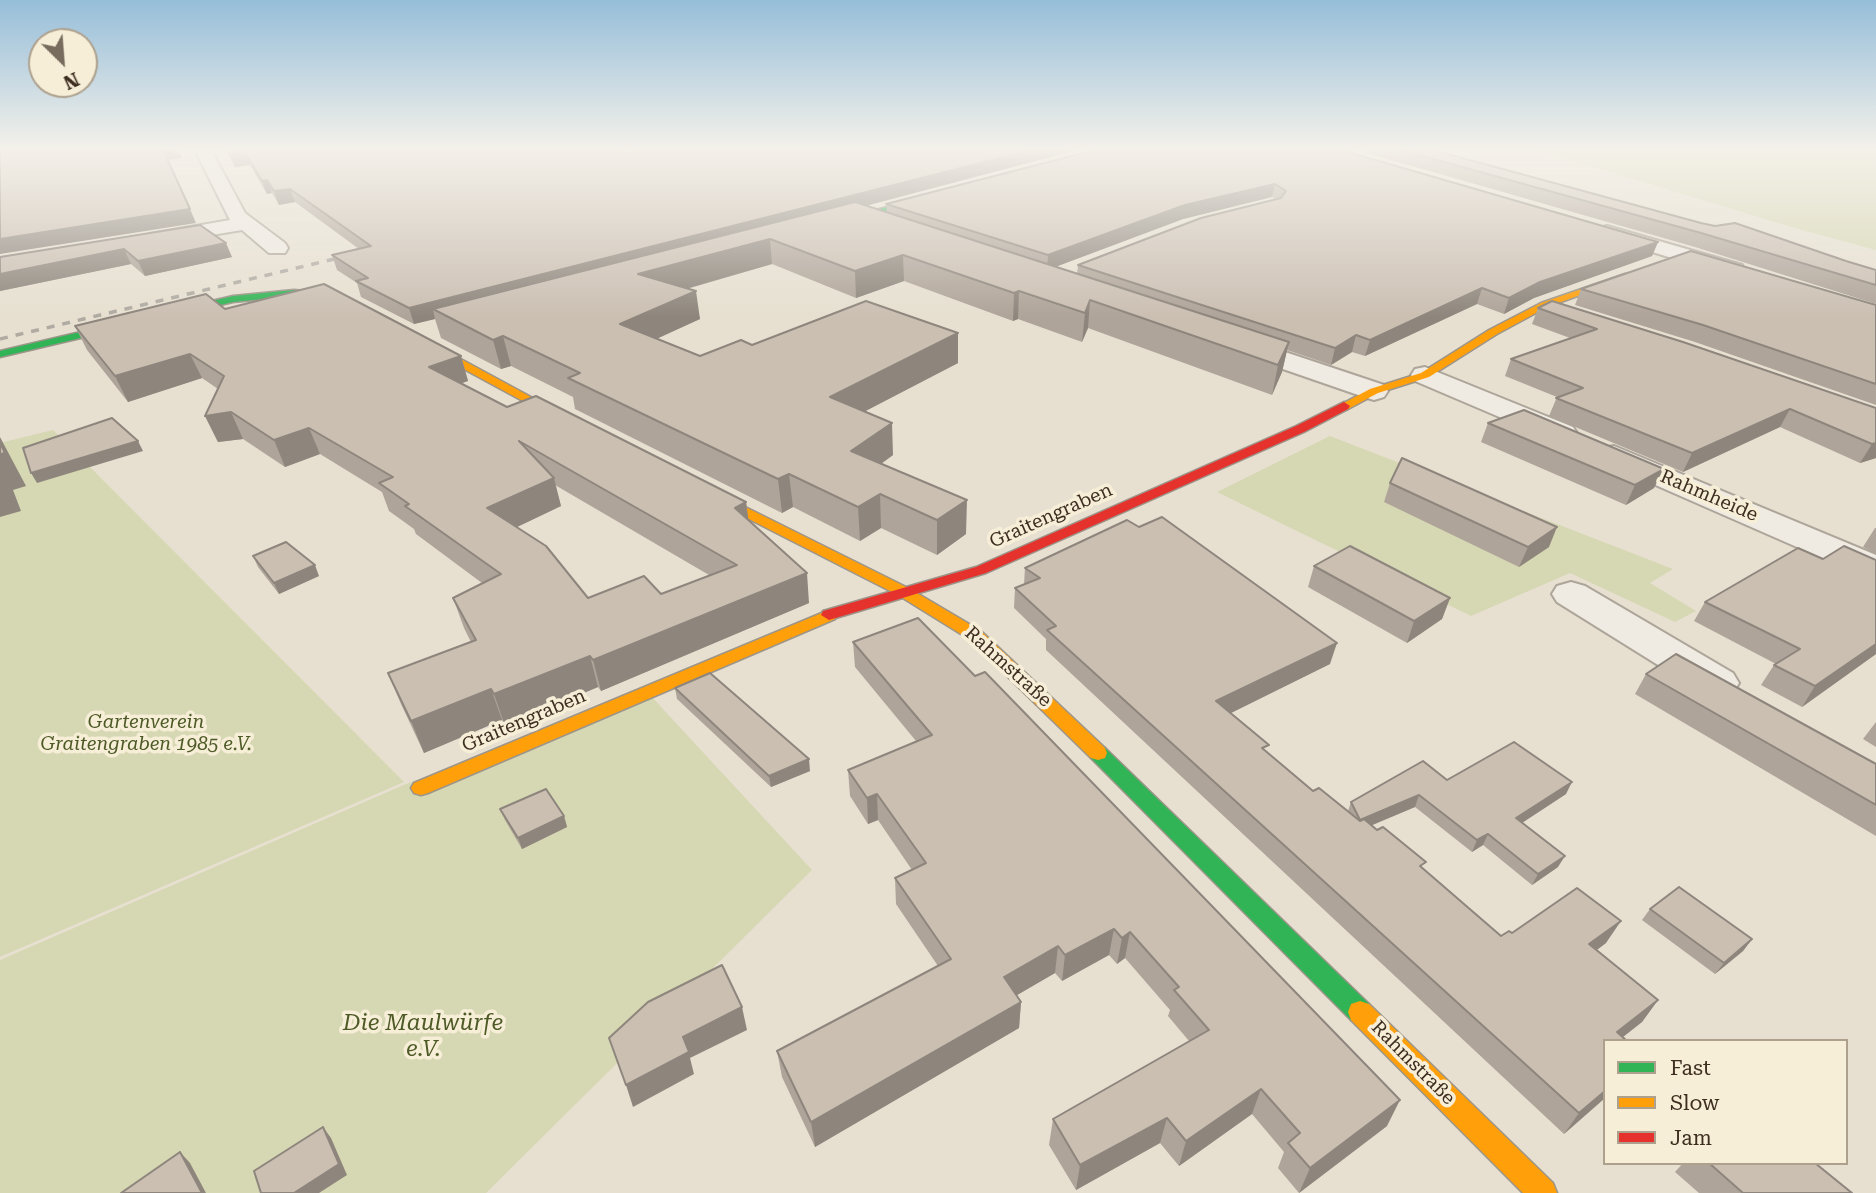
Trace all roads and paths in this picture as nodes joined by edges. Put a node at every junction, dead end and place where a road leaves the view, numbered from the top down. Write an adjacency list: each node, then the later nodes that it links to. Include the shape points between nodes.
1 (231, 206): 4 (street)
2 (898, 206): 3 (street)
3 (856, 217): 6 (street); 7 (street)
4 (244, 224): 8 (street); 9 (street)
5 (1582, 225): 10 (street)
6 (810, 229)
7 (892, 229)
8 (142, 241)
9 (277, 248)
10 (1686, 255): 11 (street); 13 (street)
11 (1663, 263)
12 (1640, 271): 15 (street, Graitengraben)
13 (1749, 275)
14 (352, 302): 19 (street, via 319,294 271,294 199,306)
15 (1544, 305): 16 (street); 20 (street, Graitengraben)
16 (1582, 317)
17 (434, 329): 22 (street, via 405,333)
18 (1220, 338): 21 (street)
19 (0, 354)
20 (1425, 375): 21 (street, Graitengraben); 24 (street, Rahmheide)
21 (1374, 391): 25 (street, Graitengraben, via 1292,433 981,570)
22 (583, 429)
23 (681, 480): 25 (street, Rahmstraße)
24 (1876, 568)
25 (904, 592): 28 (street, Graitengraben, via 836,612); 29 (street, Rahmstraße, via 985,644)
26 (1571, 594): 27 (street)
27 (1752, 702)
28 (421, 788)
29 (1543, 1193)

